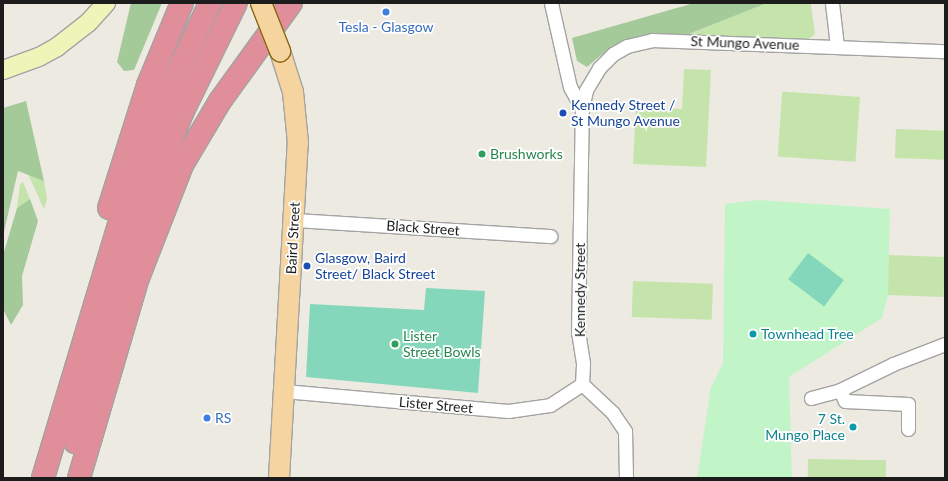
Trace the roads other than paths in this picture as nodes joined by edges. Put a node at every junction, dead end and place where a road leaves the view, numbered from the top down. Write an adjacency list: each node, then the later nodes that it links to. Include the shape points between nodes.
1 (106, 3): 11 (street, via 88,23 57,47 39,57)
2 (182, 3): 21 (highway, via 148,85 112,198)
3 (210, 3): 22 (highway, via 159,112 125,205)
4 (236, 3): 23 (highway, via 184,111 143,207 100,340)
5 (262, 3): 13 (main road, Baird Street, bridge, via 280,51 297,112)
6 (291, 3): 24 (highway, via 220,100 182,165 138,278)
7 (551, 3): 12 (street, via 570,87)
8 (832, 3): 9 (street)
9 (836, 46): 10 (street, St Mungo Avenue); 12 (street, St Mungo Avenue, via 665,39 639,43 613,54 599,68 586,90)
10 (945, 51)
11 (3, 70)
12 (582, 109): 16 (street, Kennedy Street, via 577,302 578,333 583,363)
13 (294, 220): 14 (street, Black Street); 18 (main road, Baird Street)
14 (551, 236)
15 (945, 344): 17 (street, via 882,368)
16 (582, 384): 18 (street, Lister Street, via 550,404 508,411); 26 (street, via 622,423 626,442)
17 (840, 390): 19 (street); 20 (street, via 845,401 908,404)
18 (284, 391): 25 (main road, Baird Street)
19 (811, 398)
20 (908, 429)
21 (38, 478)
22 (43, 478)
23 (68, 478)
24 (79, 478)
25 (279, 478)
26 (626, 478)

